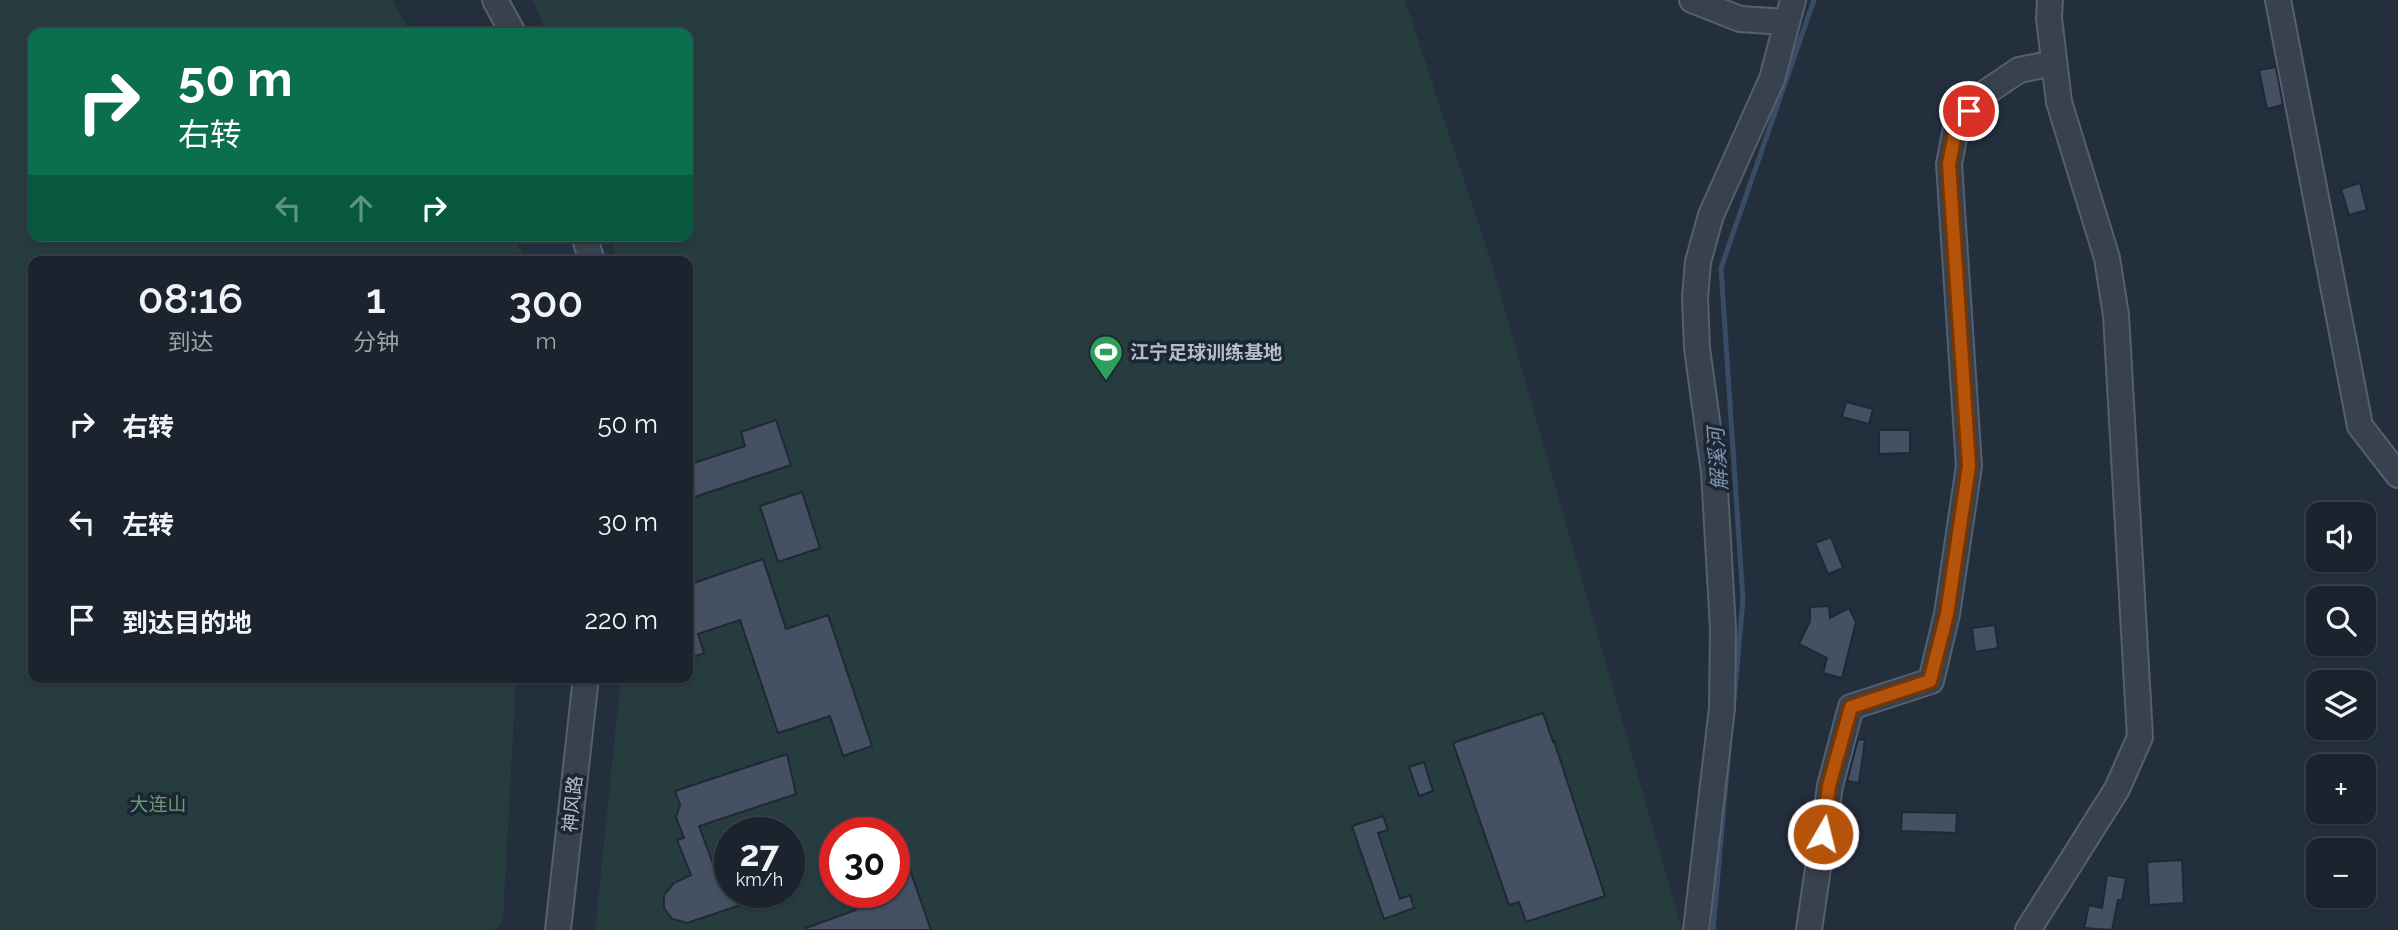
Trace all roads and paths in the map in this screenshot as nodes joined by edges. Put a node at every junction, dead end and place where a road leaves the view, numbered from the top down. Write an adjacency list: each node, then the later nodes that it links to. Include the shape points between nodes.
1 (495, 0): 6 (street)
2 (1692, 0): 5 (street, via 1740,19)
3 (2050, 0): 7 (street)
4 (2278, 0): 8 (street, via 2361,426)
5 (1790, 11): 11 (street, via 1772,79 1711,215 1698,262 1697,348 1714,471 1723,642 1722,708)
6 (510, 28)
7 (2054, 63): 12 (street, via 2019,70 1982,95 1956,128 1949,164 1969,466 1947,614 1930,681 1851,707 1829,786); 13 (street, via 2059,103 2107,258 2116,315 2140,737 2117,789)
8 (2398, 475)
9 (585, 683): 10 (street, 神风路)
10 (558, 930)
11 (1696, 930)
12 (1809, 930)
13 (2028, 930)

